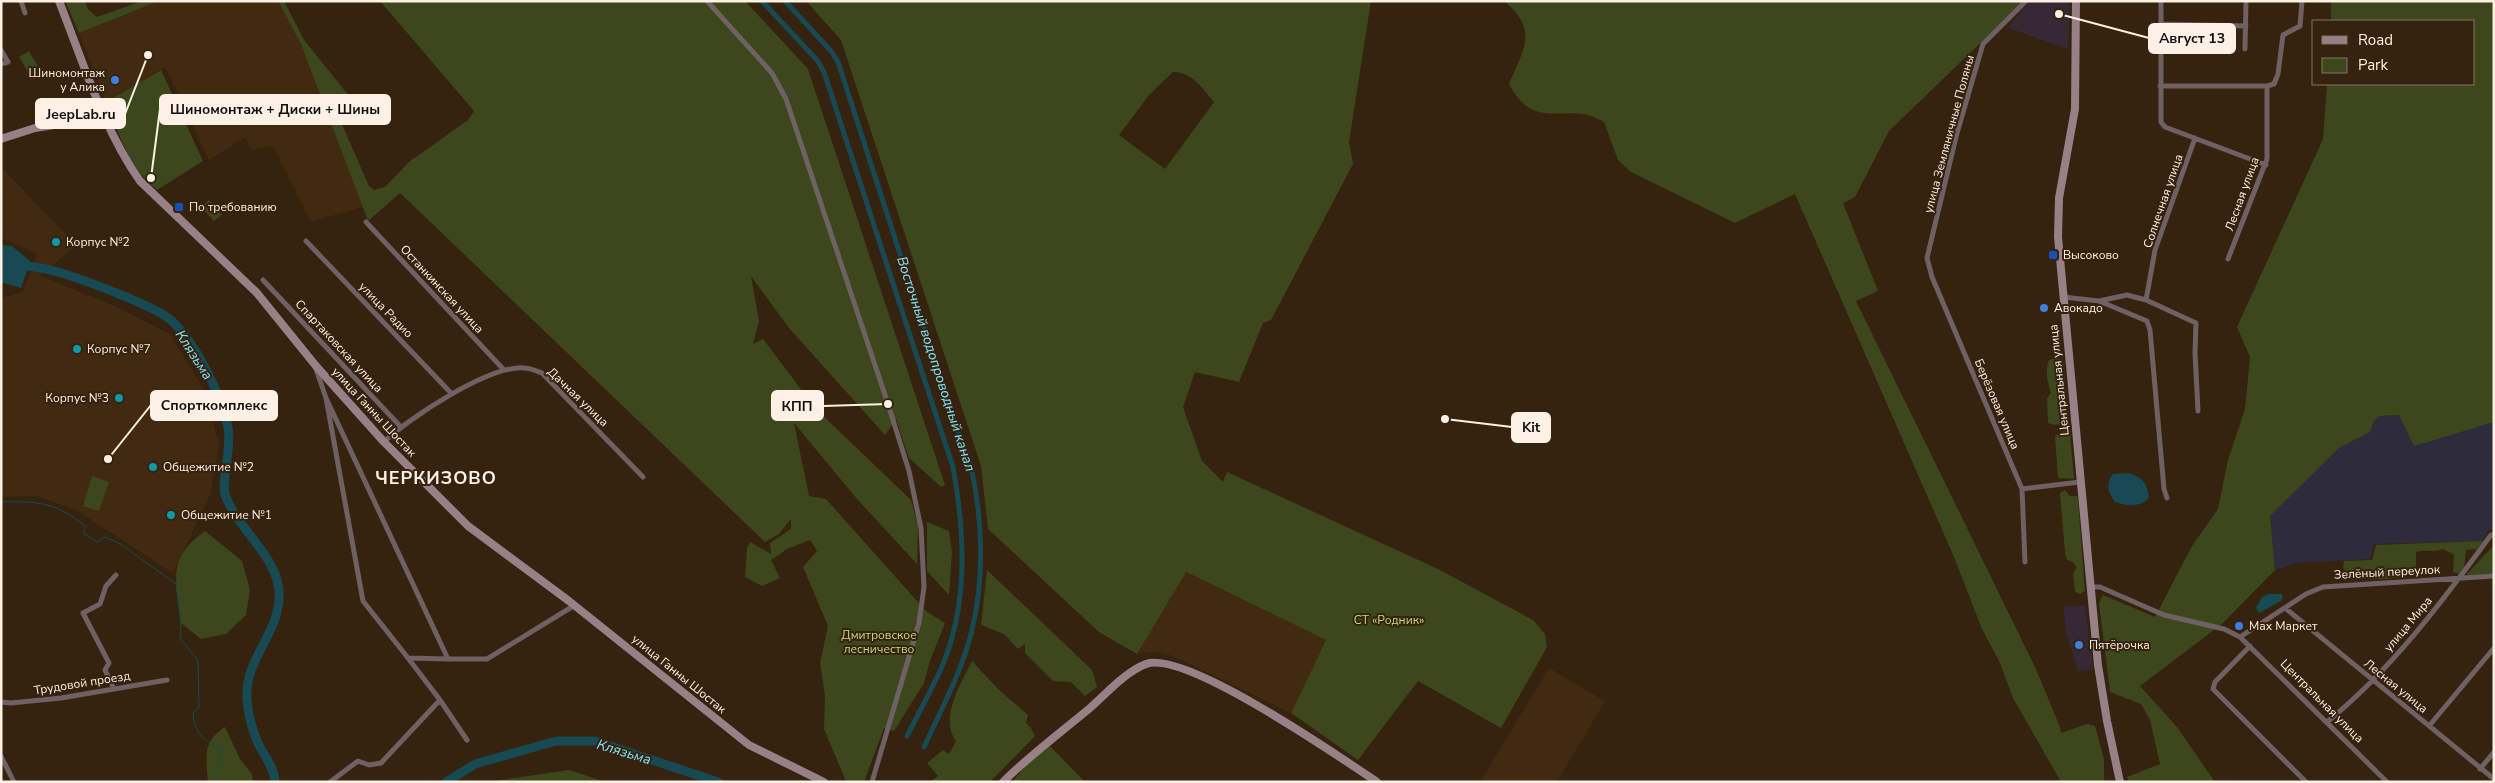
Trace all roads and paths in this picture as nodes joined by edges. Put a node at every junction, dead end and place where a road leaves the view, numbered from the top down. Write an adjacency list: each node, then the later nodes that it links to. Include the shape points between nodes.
1 (21, 1): 9 (street)
2 (58, 1): 17 (main road, улица Ганны Шостак)
3 (707, 1): 68 (street, via 772,73 786,99 916,498 924,587 919,623)
4 (2026, 1): 23 (street, улица Земляничные Поляны, via 1983,44 1957,133)
5 (2076, 1): 26 (main road, Центральная улица, via 2074,117 2061,181 2058,219)
6 (2162, 1): 10 (street)
7 (2246, 1): 11 (street)
8 (2302, 1): 16 (street, via 2300,26 2283,35 2278,74 2274,84)
9 (25, 13)
10 (2161, 24): 11 (street); 15 (street)
11 (2246, 26): 12 (street)
12 (2245, 48)
13 (1, 50): 14 (street, via 8,62)
14 (1, 64)
15 (2160, 86): 16 (street); 18 (street, via 2161,122)
16 (2267, 86): 20 (street, Лесная улица)
17 (105, 117): 19 (main road, via 35,128); 29 (main road, улица Ганны Шостак, via 126,162 140,181 256,293)
18 (2195, 138): 20 (street); 27 (street, Солнечная улица, via 2155,250)
19 (1, 139)
20 (2266, 165): 24 (street, Лесная улица)
21 (366, 222): 30 (street, Останкинская улица)
22 (306, 241): 31 (street, улица Радио)
23 (1927, 258): 38 (street, Берёзовая улица, via 1932,277)
24 (2228, 259)
25 (263, 280): 34 (street, Спартаковская улица)
26 (2062, 297): 28 (street); 37 (main road, Центральная улица)
27 (2146, 300): 28 (street, via 2127,295); 33 (street, via 2196,323 2194,353)
28 (2098, 301): 39 (street, via 2147,321)
29 (316, 366): 32 (street); 35 (main road, улица Ганны Шостак)
30 (504, 370): 31 (street, Дачная улица); 36 (street, Дачная улица, via 524,368 542,373)
31 (452, 393): 34 (street, Дачная улица)
32 (326, 398): 51 (street, via 363,602); 52 (street)
33 (2198, 411)
34 (400, 426): 35 (street, Дачная улица)
35 (384, 442): 46 (main road, улица Ганны Шостак, via 468,526)
36 (643, 476)
37 (2080, 482): 38 (street); 45 (main road, Центральная улица)
38 (2022, 489): 41 (street, Берёзовая улица)
39 (2167, 498)
40 (2494, 535): 44 (street, улица Мира)
41 (2025, 562)
42 (116, 575): 55 (street, via 106,586 100,604 82,613 109,663 105,670)
43 (2494, 576): 44 (street, Зелёный переулок)
44 (2459, 578): 47 (street, Зелёный переулок, via 2333,585 2306,594); 54 (street, улица Мира)
45 (2091, 586): 48 (street, Центральная улица, via 2164,615 2224,629); 71 (main road, Центральная улица, via 2102,696)
46 (575, 605): 52 (street, via 487,659); 67 (main road, улица Ганны Шостак, via 749,745)
47 (2285, 608): 48 (street, Зелёный переулок); 54 (street, Лесная улица)
48 (2240, 637): 49 (street, Центральная улица)
49 (2250, 646): 58 (street, Центральная улица); 72 (street, via 2213,688)
50 (2494, 648): 59 (street)
51 (408, 658): 52 (street); 56 (street)
52 (448, 659)
53 (167, 680): 55 (street, Трудовой проезд)
54 (2374, 681): 58 (street, улица Мира); 59 (street, Лесная улица)
55 (113, 687): 57 (street, Трудовой проезд, via 62,698 11,704)
56 (440, 700): 60 (street); 66 (street, via 381,763 369,765 358,761)
57 (1, 702)
58 (2327, 722): 73 (street, Центральная улица)
59 (2429, 726): 63 (street, Лесная улица)
60 (467, 740)
61 (2494, 752): 63 (street)
62 (1, 756): 65 (street)
63 (2480, 768): 64 (street, Лесная улица)
64 (2494, 779)
65 (14, 782)
66 (330, 782)
67 (824, 782)
68 (872, 782)
69 (1003, 782): 70 (main road, via 1034,752 1133,672 1148,664 1170,665 1204,678 1290,723)
70 (1377, 782)
71 (2120, 782)
72 (2306, 782)
73 (2387, 782)

